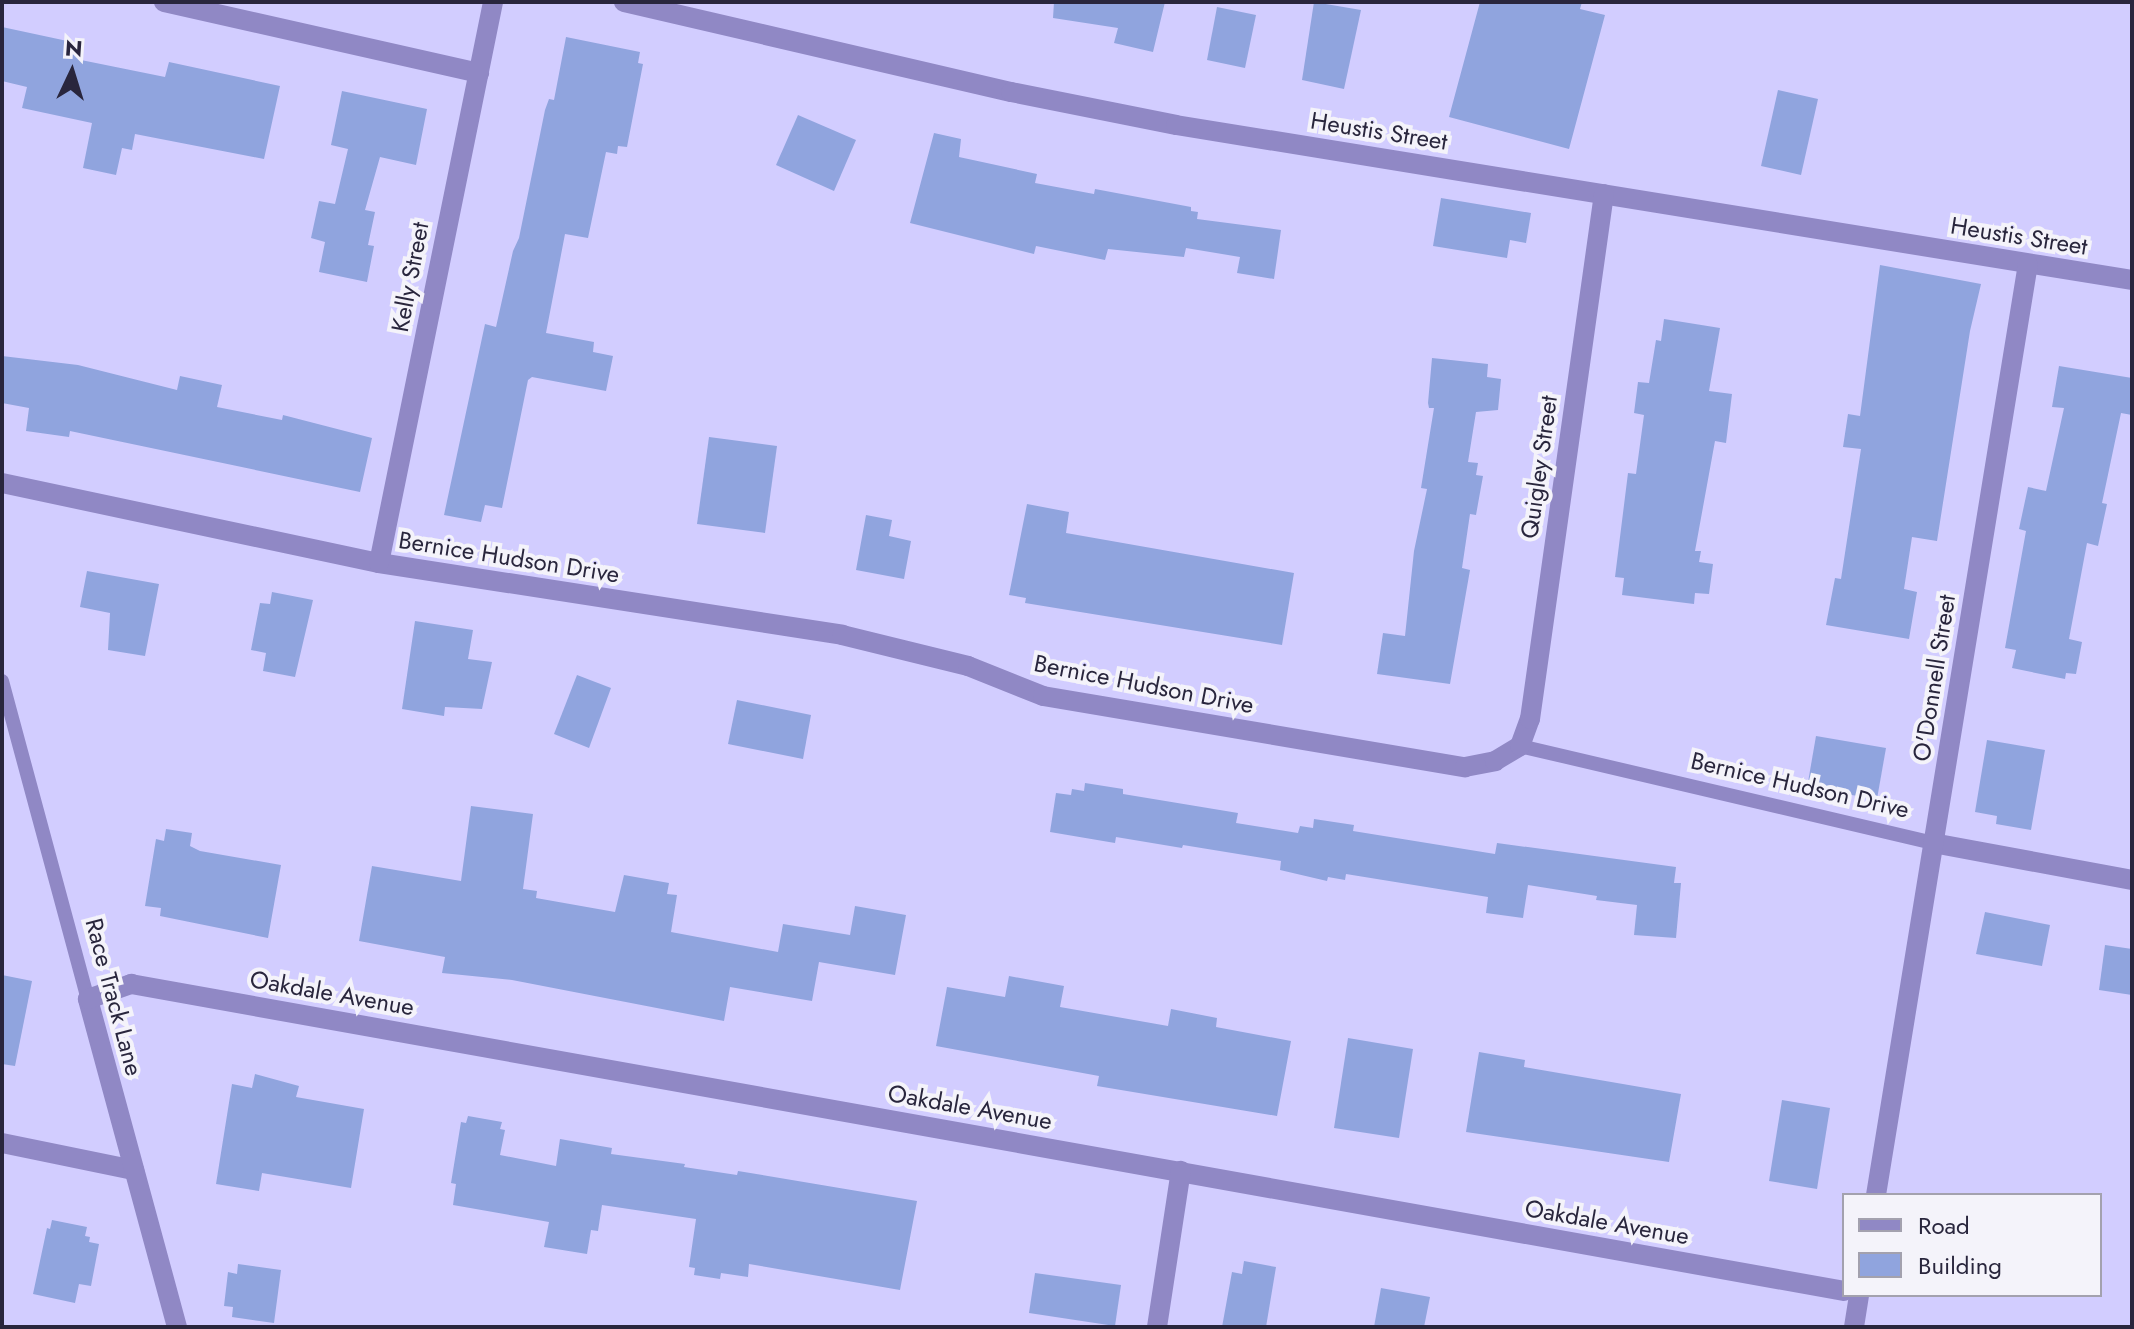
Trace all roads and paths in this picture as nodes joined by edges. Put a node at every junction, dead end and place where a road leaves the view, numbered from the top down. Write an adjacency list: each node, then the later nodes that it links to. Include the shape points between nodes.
1 (164, 2): 4 (street)
2 (493, 2): 4 (street, Kelly Street)
3 (624, 2): 5 (street, Heustis Street, via 1161,122)
4 (479, 73): 9 (street, Kelly Street)
5 (1604, 194): 6 (street, Heustis Street); 11 (street, Quigley Street, via 1530,719)
6 (2028, 264): 7 (street, Heustis Street); 12 (street, O'Donnell Street)
7 (2132, 280)
8 (2, 483): 9 (street, Bernice Hudson Drive)
9 (379, 563): 11 (street, Bernice Hudson Drive, via 842,635 968,666 1043,696 1465,767 1495,761)
10 (2, 681): 14 (lane, Race Track Lane)
11 (1520, 746): 12 (lane, Bernice Hudson Drive)
12 (1933, 843): 13 (street, Bernice Hudson Drive); 18 (street, O'Donnell Street)
13 (2132, 880)
14 (88, 999): 16 (street, Race Track Lane); 17 (street, Oakdale Avenue, via 131,984)
15 (2, 1143): 16 (street)
16 (134, 1170): 21 (street, Race Track Lane)
17 (1181, 1171): 19 (street, Oakdale Avenue); 22 (street)
18 (1876, 1193)
19 (1842, 1291)
20 (1859, 1297): 23 (street)
21 (177, 1327)
22 (1157, 1327)
23 (1854, 1327)

